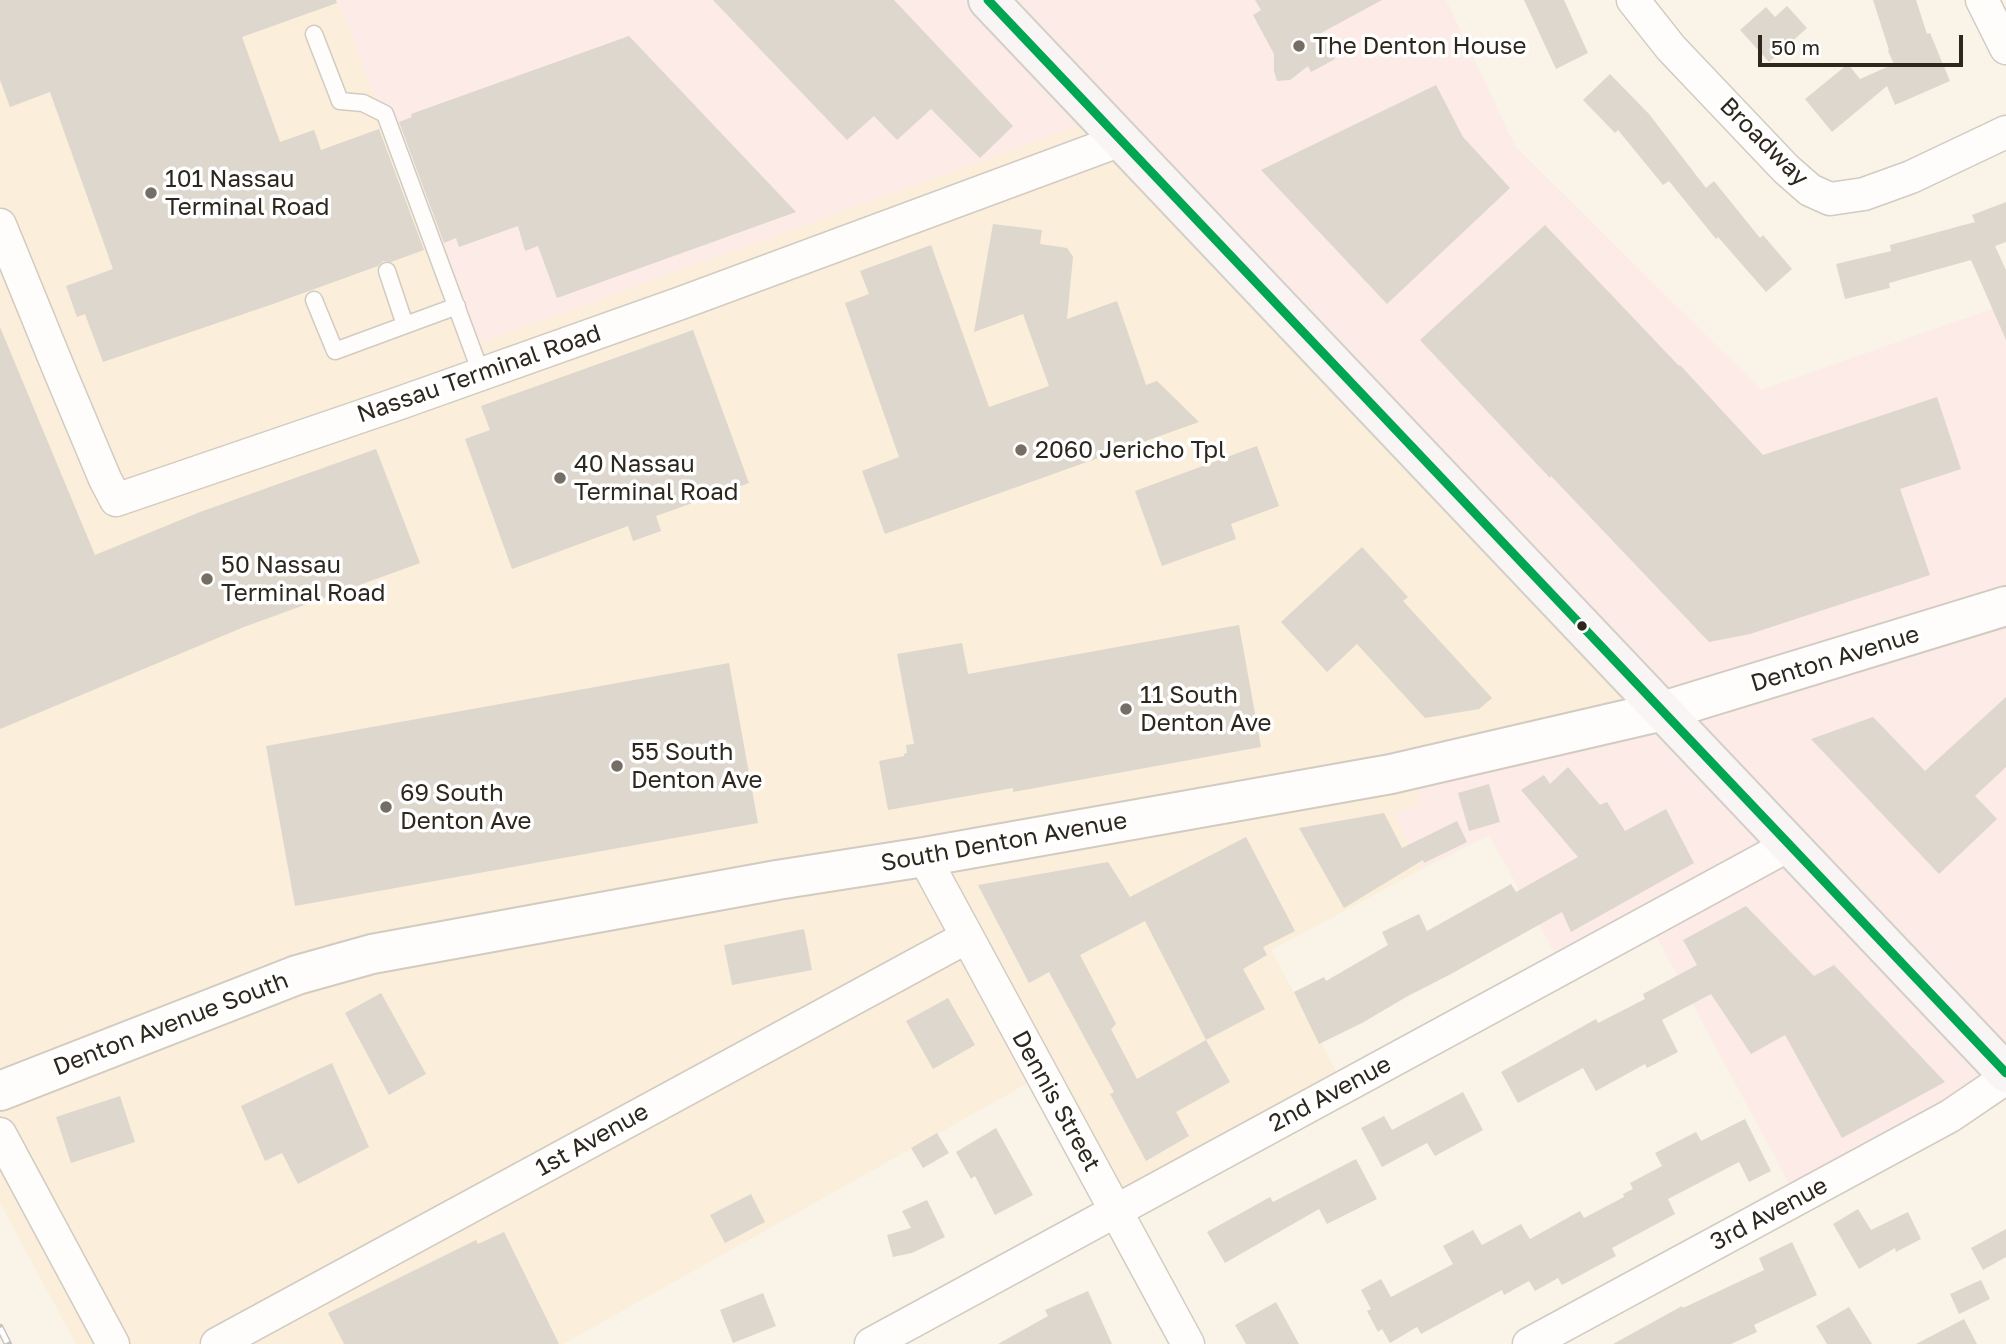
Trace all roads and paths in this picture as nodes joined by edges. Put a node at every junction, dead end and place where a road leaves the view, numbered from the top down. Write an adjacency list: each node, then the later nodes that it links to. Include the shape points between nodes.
1 (988, 0): 7 (main road)
2 (1633, 0): 6 (street, Broadway, via 1671,48 1786,169 1810,190 1830,199 1864,194 1911,177)
3 (1982, 0): 5 (street)
4 (314, 34): 11 (lane, via 340,102 363,103 385,114)
5 (2006, 48)
6 (2006, 132)
7 (1121, 140): 13 (street, Nassau Terminal Road); 15 (main road)
8 (0, 225): 13 (street, Nassau Terminal Road, via 117,500)
9 (387, 271): 12 (lane)
10 (314, 300): 12 (lane, via 335,351)
11 (457, 306): 12 (lane); 13 (lane)
12 (405, 325)
13 (481, 373)
14 (2006, 606): 15 (street, Denton Avenue)
15 (1663, 711): 16 (main road); 17 (street, South Denton Avenue, via 1391,774)
16 (1789, 845): 20 (main road); 24 (street, 2nd Avenue)
17 (924, 857): 18 (street, Dennis Street); 19 (street, South Denton Avenue, via 777,880)
18 (967, 937): 24 (street, Dennis Street); 26 (street, 1st Avenue)
19 (343, 963): 22 (street, Denton Avenue South, via 298,975)
20 (2006, 1073)
21 (2006, 1078): 29 (street, 3rd Avenue, via 1950,1116)
22 (0, 1091)
23 (0, 1134): 25 (street)
24 (1116, 1210): 27 (street, 2nd Avenue); 28 (street, Dennis Street)
25 (113, 1344)
26 (217, 1344)
27 (871, 1344)
28 (1188, 1344)
29 (1529, 1344)

